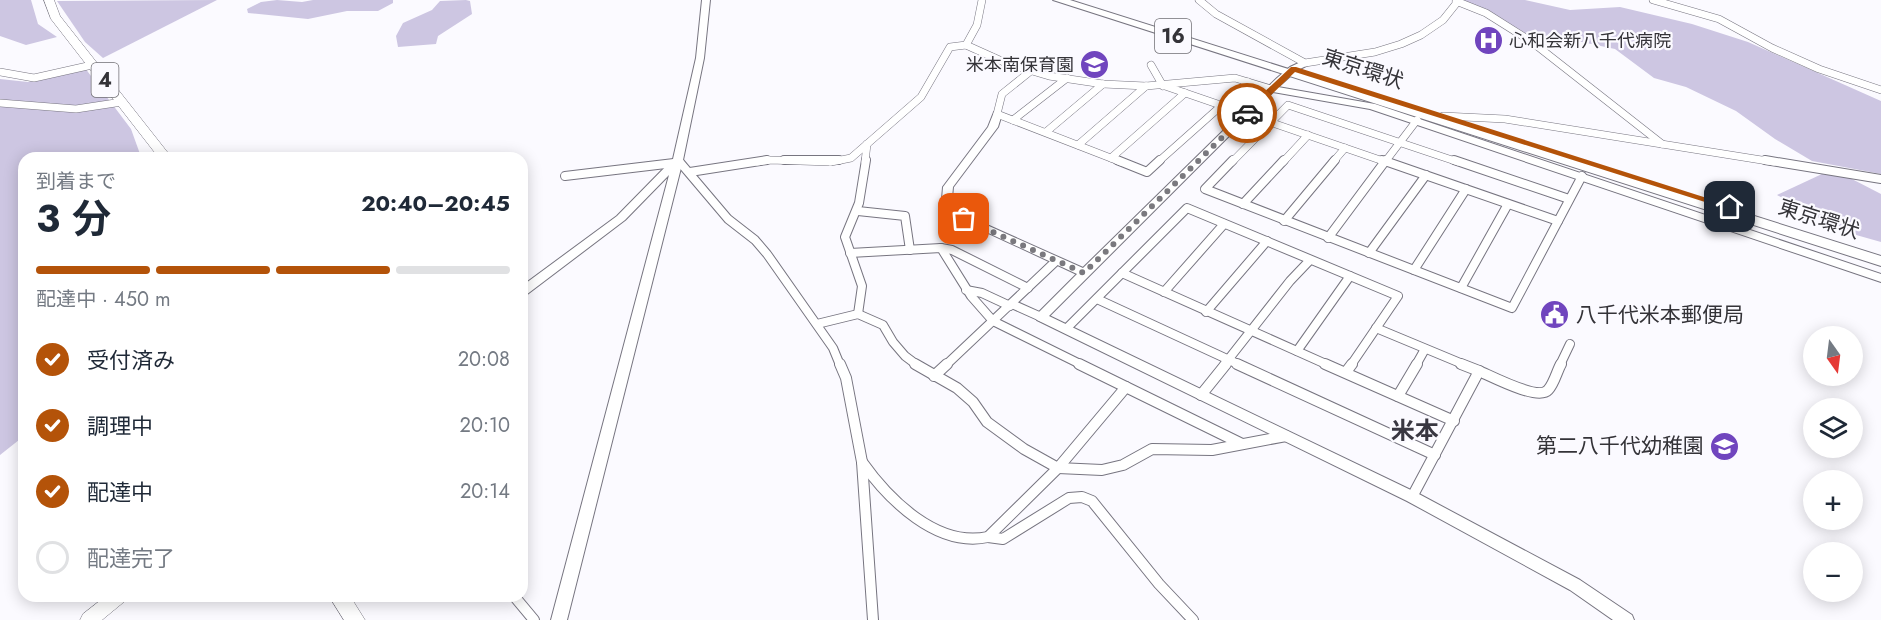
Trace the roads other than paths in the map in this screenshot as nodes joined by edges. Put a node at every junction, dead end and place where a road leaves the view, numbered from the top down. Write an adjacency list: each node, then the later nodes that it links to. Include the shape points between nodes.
1 (49, 0): 10 (main road, 4, via 55,17)
2 (706, 0): 42 (street, via 700,58)
3 (982, 0): 9 (street, via 977,25)
4 (1059, 0): 12 (highway, 東京環状 / 16)
5 (1073, 0): 12 (highway, 東京環状 / 16)
6 (1199, 0): 12 (street)
7 (1653, 0): 21 (street, via 1719,19 1819,69)
8 (1457, 1): 12 (street, via 1443,20 1401,44); 36 (street, via 1480,8 1565,65)
9 (966, 45): 13 (street); 35 (street, via 950,47 921,97)
10 (92, 64): 14 (street, via 34,78); 23 (main road, 4)
11 (1151, 65): 19 (street)
12 (1295, 69): 20 (street); 28 (highway, 東京環状 / 16); 65 (highway, 東京環状 / 16)
13 (1032, 70): 15 (street); 26 (street, via 1002,94)
14 (0, 72)
15 (1067, 78): 17 (street); 29 (street)
16 (1248, 82): 19 (street, via 1235,78); 20 (street); 25 (street)
17 (1103, 84): 18 (street); 32 (street)
18 (1146, 86): 19 (street); 37 (street)
19 (1163, 86): 22 (street)
20 (1271, 89): 27 (street); 30 (street, via 1350,101)
21 (1881, 90)
22 (1185, 93): 25 (street); 40 (street)
23 (122, 102): 24 (street, via 95,108 58,109); 39 (main road, 4)
24 (0, 103)
25 (1220, 105): 27 (street); 40 (street, via 1147,172)
26 (997, 114): 29 (street); 64 (street, via 993,127 948,187 946,211)
27 (1246, 114): 31 (street); 67 (street)
28 (1443, 116): 36 (street, via 1504,119); 62 (highway, 東京環状 / 16)
29 (1013, 120): 32 (street)
30 (1417, 120): 34 (street); 46 (street)
31 (1272, 122): 33 (street); 34 (street, via 1288,105); 50 (street, via 1205,189)
32 (1046, 132): 37 (street)
33 (1308, 135): 38 (street); 50 (street)
34 (1399, 141): 41 (street); 49 (street)
35 (867, 144): 43 (street, via 851,158 837,162 770,160); 52 (street)
36 (1662, 144): 47 (street)
37 (1078, 145): 40 (street)
38 (1345, 148): 41 (street); 53 (street)
39 (161, 152)
40 (1112, 158)
41 (1384, 161): 44 (street); 56 (street)
42 (676, 162): 43 (street); 45 (street); 71 (street, via 621,218); 110 (street)
43 (690, 172): 82 (street, via 728,219 755,240)
44 (1426, 175): 48 (street); 61 (street)
45 (565, 176)
46 (1582, 176): 49 (street); 70 (street)
47 (1881, 179)
48 (1466, 189): 51 (street); 66 (street)
49 (1569, 199): 54 (street)
50 (1243, 204): 53 (street)
51 (1508, 204): 54 (street); 73 (street)
52 (858, 211): 59 (street, via 905,216); 60 (street, via 845,237)
53 (1284, 220): 56 (street)
54 (1558, 221): 73 (street, via 1512,308)
55 (1224, 224): 57 (street); 68 (street, via 1187,208); 75 (street)
56 (1328, 238): 61 (street)
57 (1267, 241): 63 (street); 78 (street)
58 (941, 248): 59 (street); 72 (street); 74 (street)
59 (910, 250): 60 (street)
60 (850, 253): 79 (street, via 862,286)
61 (1369, 253): 66 (street)
62 (1881, 255)
63 (1310, 260): 69 (street); 85 (street)
64 (1056, 261): 67 (street); 72 (street)
65 (1881, 261)
66 (1414, 270): 73 (street)
67 (1084, 273): 80 (street)
68 (1122, 273): 75 (street); 76 (street)
69 (1350, 276): 83 (street, via 1398,296); 88 (street)
70 (1881, 278)
71 (528, 288)
72 (1028, 288): 77 (street)
73 (1461, 288)
74 (966, 290): 77 (street); 81 (street)
75 (1164, 292): 78 (street)
76 (1097, 299): 84 (street); 89 (street)
77 (1011, 305): 80 (street); 81 (street)
78 (1206, 312): 85 (street)
79 (858, 314): 82 (street); 92 (street, via 884,325 905,356)
80 (1041, 317): 84 (street)
81 (993, 321): 92 (street); 93 (street)
82 (818, 324): 100 (street, via 846,378)
83 (1376, 328): 87 (street); 91 (street)
84 (1066, 329): 94 (street)
85 (1251, 332): 88 (street); 89 (street)
86 (1570, 344): 90 (street, via 1543,393 1523,390)
87 (1425, 348): 90 (street); 95 (street)
88 (1298, 351): 91 (street)
89 (1228, 361): 94 (street); 99 (street)
90 (1479, 371): 96 (street)
91 (1347, 372): 95 (street)
92 (934, 376): 101 (street, via 957,388 987,422)
93 (1126, 387): 98 (street); 101 (street)
94 (1201, 395): 97 (street)
95 (1398, 396): 96 (street)
96 (1454, 421): 99 (street)
97 (1286, 436): 98 (street); 102 (street)
98 (1242, 444): 101 (street, via 1212,450 1152,449 1123,465 1102,470)
99 (1435, 455): 102 (street)
100 (862, 462): 103 (street, via 880,487 944,536 974,540); 111 (street)
101 (1058, 468): 103 (street)
102 (1412, 497): 113 (street, via 1575,585)
103 (988, 537): 112 (street, via 1003,539 1069,498 1092,501)
104 (112, 602): 107 (main road)
105 (343, 602): 108 (main road)
106 (519, 602): 109 (street)
107 (89, 620)
108 (355, 620)
109 (534, 620)
110 (559, 620)
111 (873, 620)
112 (1192, 620)
113 (1626, 620)

